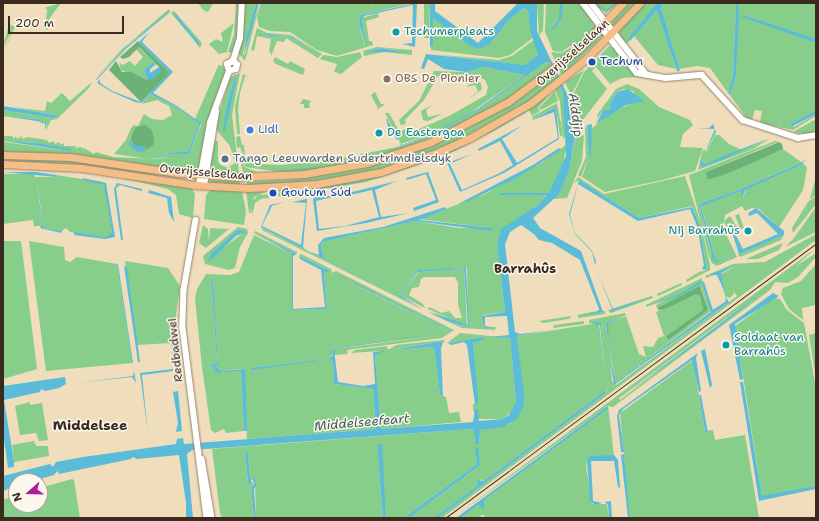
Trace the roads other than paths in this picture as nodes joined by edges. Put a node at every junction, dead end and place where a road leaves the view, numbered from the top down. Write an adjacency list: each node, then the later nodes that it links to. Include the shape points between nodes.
1 (242, 3): 12 (street, via 240,38 233,61 227,64 229,71 210,123)
2 (583, 3): 6 (street)
3 (591, 3): 6 (street)
4 (623, 3): 6 (main road, Overijsselselaan)
5 (640, 3): 7 (main road, Overijsselselaan)
6 (604, 25): 7 (street); 12 (main road, Overijsselselaan, via 550,73 477,120 401,152 332,170 246,178)
7 (611, 35): 8 (street); 8 (street, via 637,73); 13 (main road, Overijsselselaan, via 556,85 482,132 408,164 335,182 248,188)
8 (646, 74): 9 (street, via 666,78 702,75 743,120 798,138)
9 (816, 135)
10 (3, 155): 12 (main road, Overijsselselaan, via 96,160)
11 (3, 164): 13 (main road, Overijsselselaan, via 82,168)
12 (203, 176): 13 (street)
13 (202, 186)
14 (196, 220): 15 (street, Redbadwei, via 184,290 183,320)
15 (200, 455): 16 (street); 17 (street)
16 (207, 518)
17 (212, 518)

